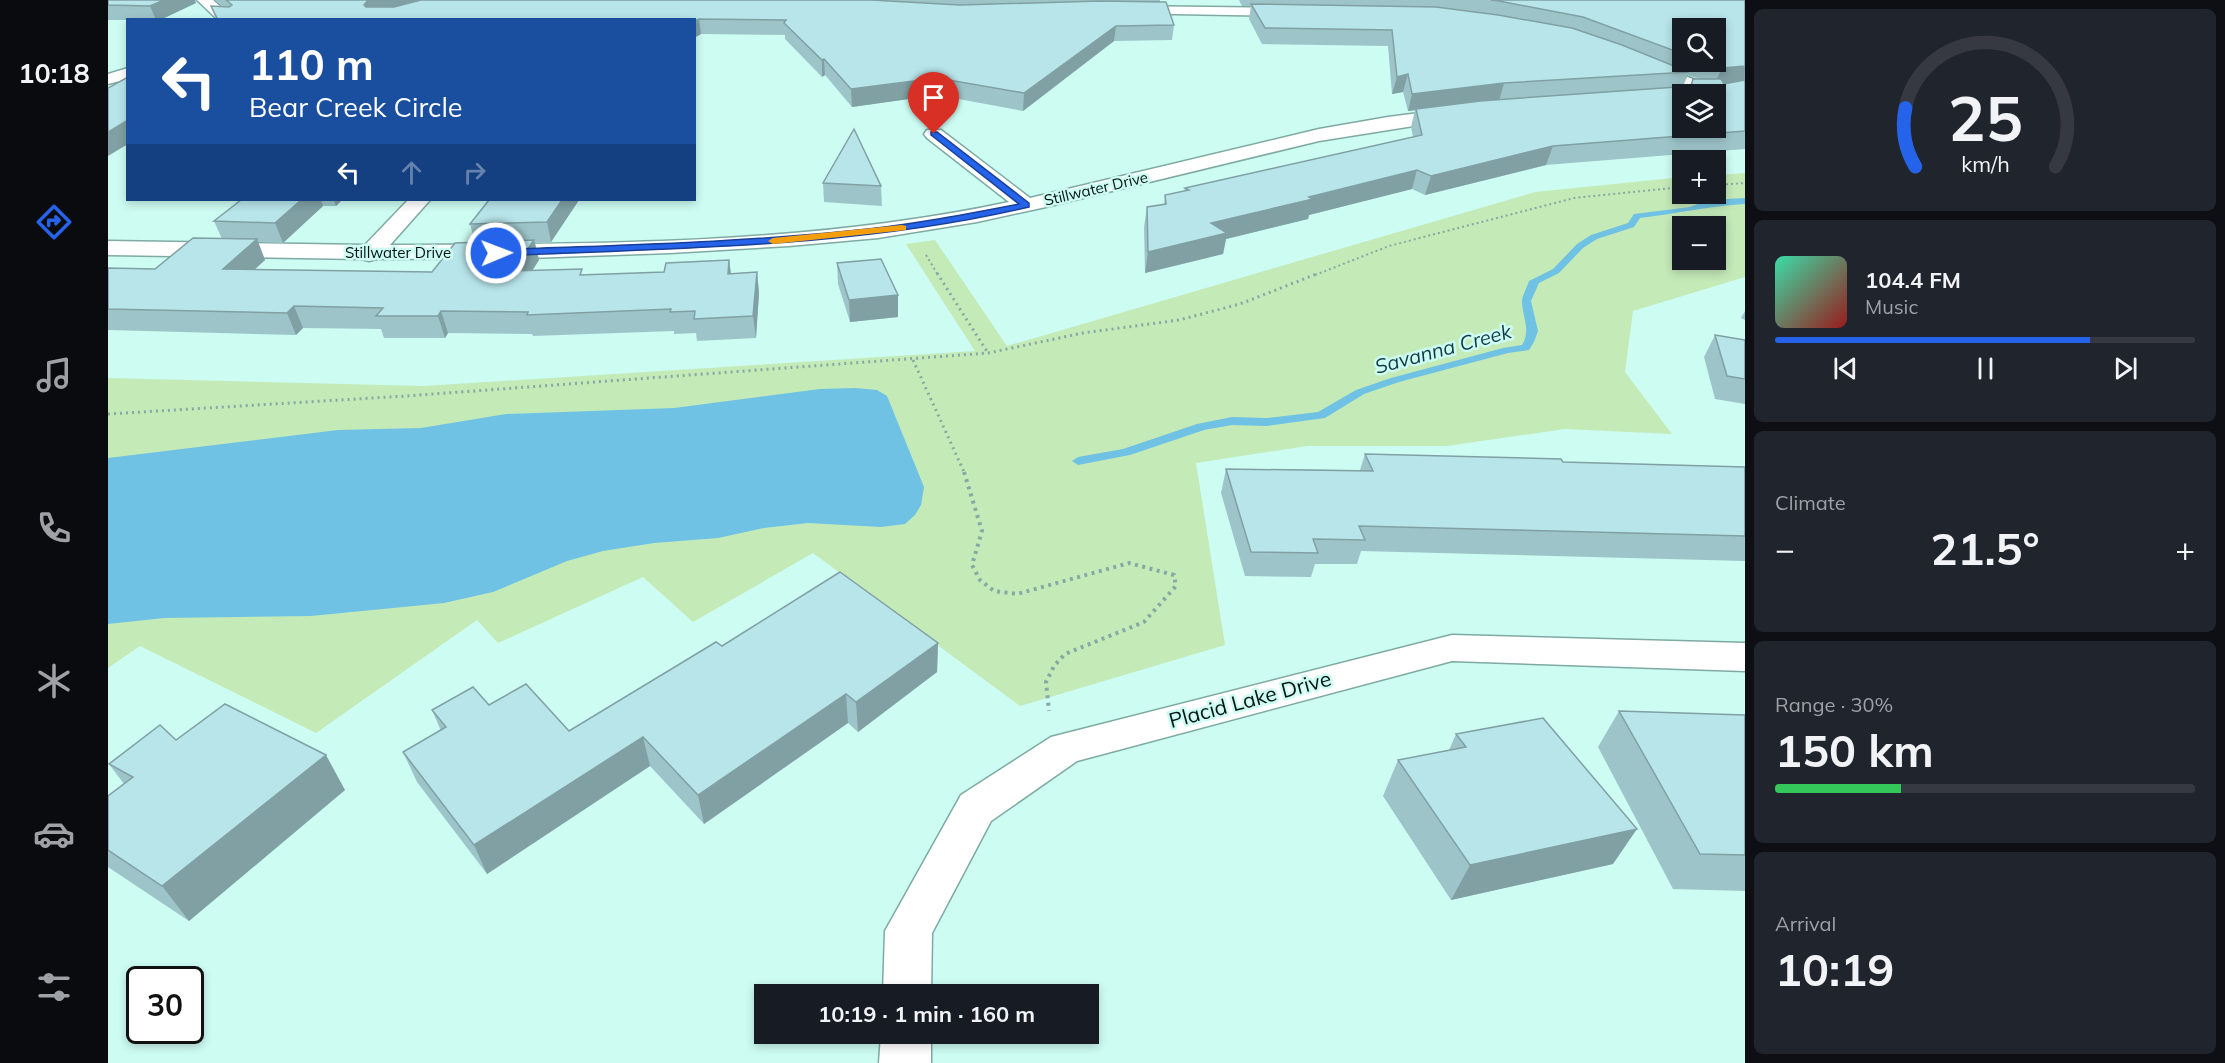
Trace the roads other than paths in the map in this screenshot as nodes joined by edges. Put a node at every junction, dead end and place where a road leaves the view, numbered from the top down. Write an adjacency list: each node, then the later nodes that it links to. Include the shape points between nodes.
1 (204, 0): 5 (street)
2 (1197, 6): 3 (street); 4 (street)
3 (1109, 10)
4 (1306, 13)
5 (226, 18)
6 (1633, 60): 9 (street)
7 (126, 74): 8 (street)
8 (108, 79)
9 (1691, 84)
10 (1484, 112): 13 (street, Stillwater Drive, via 1349,128)
11 (934, 134): 13 (street)
12 (418, 201): 15 (street)
13 (1026, 205): 15 (street, Stillwater Drive, via 909,227 767,241 594,250)
14 (108, 248): 15 (street, Stillwater Drive)
15 (369, 254)
16 (1745, 657): 17 (street, Placid Lake Drive, via 1452,648 1065,748 976,808 908,932)
17 (907, 984)
18 (906, 1044): 19 (street)
19 (905, 1063)

